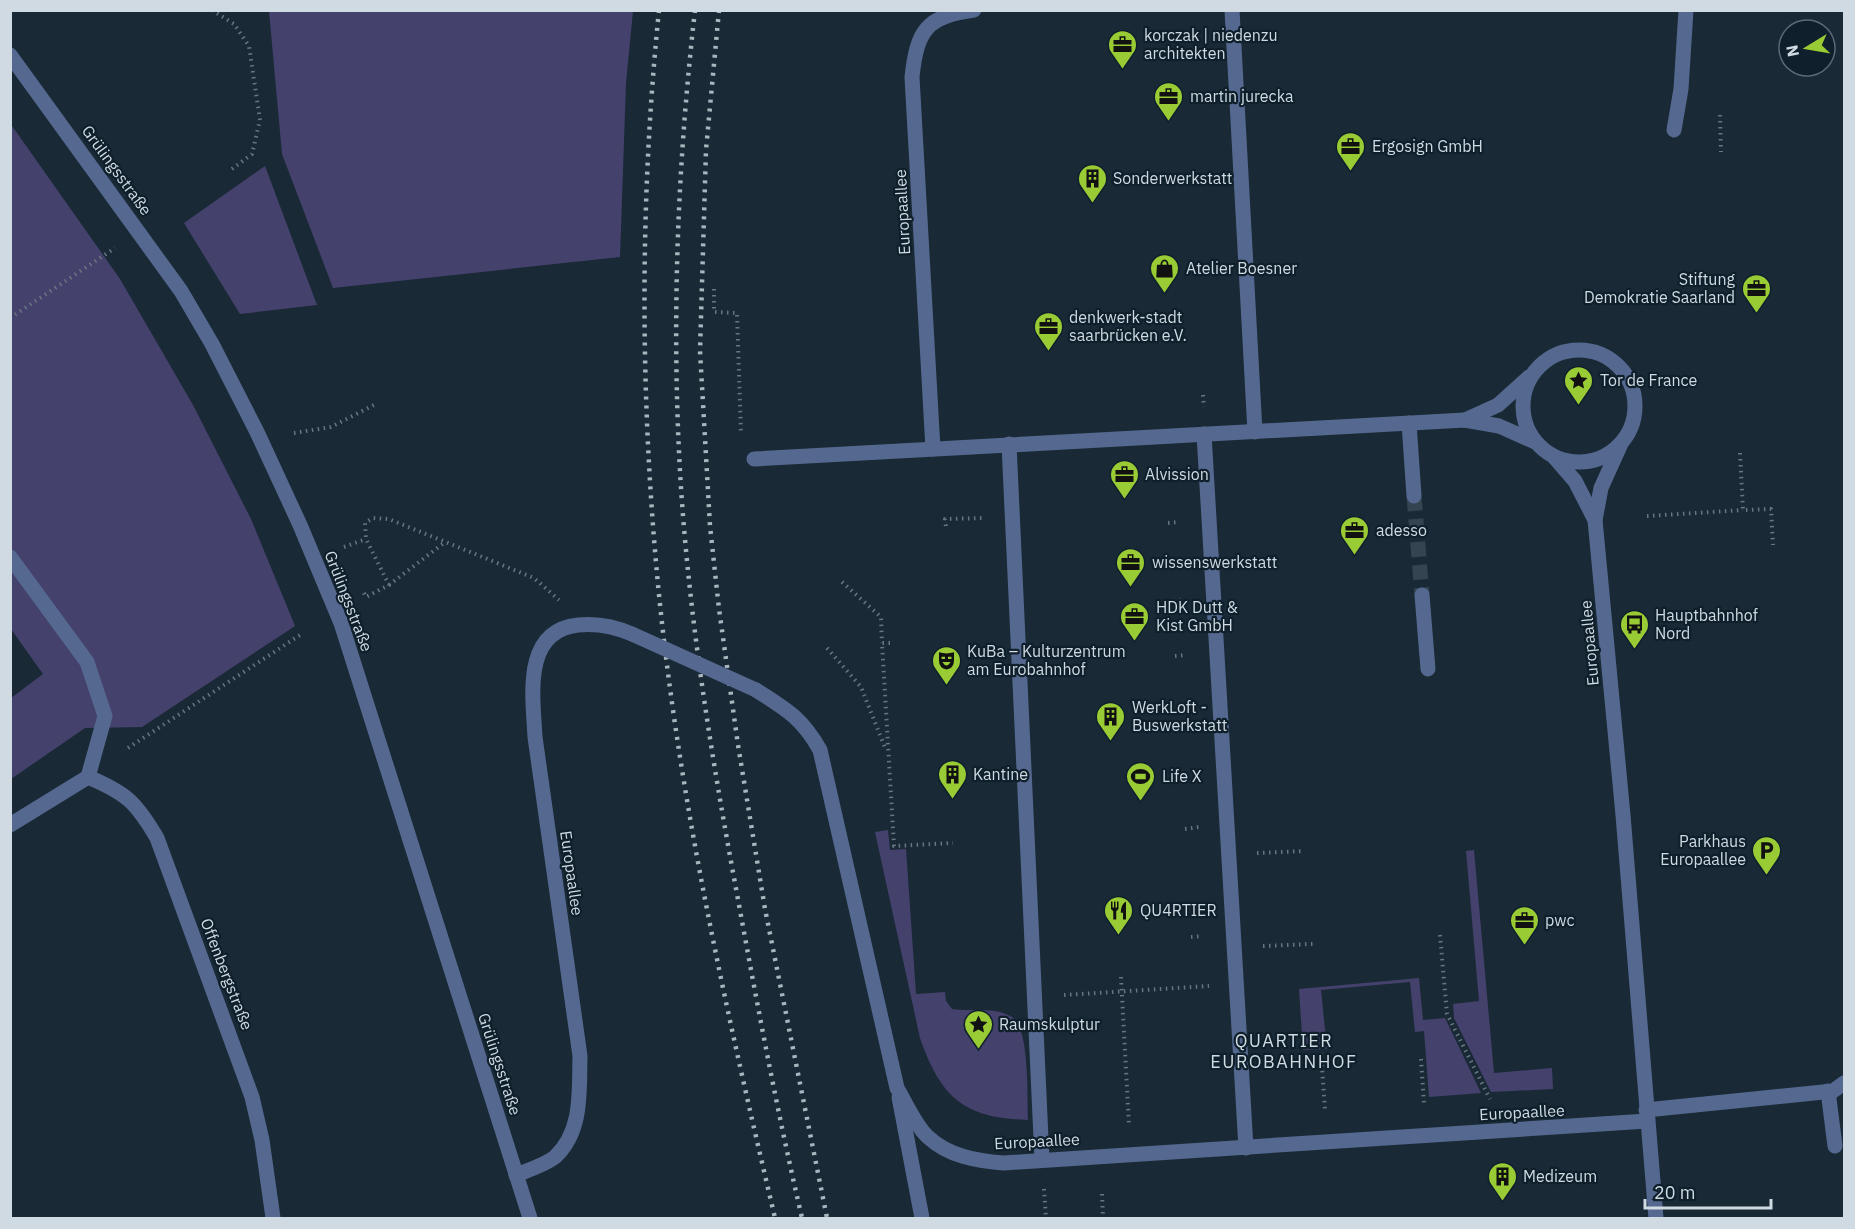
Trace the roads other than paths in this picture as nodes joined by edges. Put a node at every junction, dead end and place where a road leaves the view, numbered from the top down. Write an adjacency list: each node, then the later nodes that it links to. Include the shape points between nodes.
1 (974, 10): 14 (street, Europaallee, via 956,13 926,27 916,46 912,77)
2 (1232, 10): 9 (street)
3 (1686, 10): 5 (street)
4 (10, 55): 31 (street, Grülingsstraße, via 140,232 212,344 257,432 341,623)
5 (1674, 130)
6 (1532, 375): 7 (street, via 1498,405); 11 (street, via 1522,402 1523,416); 13 (street, via 1546,360 1567,351 1588,350 1620,367 1634,392 1636,406 1629,434)
7 (1465, 420): 8 (street); 11 (street, via 1499,426)
8 (1409, 423): 9 (street); 17 (street)
9 (1255, 432): 10 (street)
10 (1204, 434): 12 (street); 29 (street)
11 (1534, 442): 15 (street)
12 (1009, 444): 14 (street); 30 (street)
13 (1620, 446): 15 (street, via 1591,462); 18 (street, Europaallee, via 1600,488)
14 (933, 448): 16 (street)
15 (1556, 458): 18 (street, Europaallee, via 1575,482)
16 (754, 459)
17 (1414, 496)
18 (1595, 520): 27 (street, Europaallee)
19 (10, 556): 22 (street, via 87,662 105,716)
20 (1422, 595): 21 (street)
21 (1428, 669)
22 (88, 777): 23 (street); 32 (street, Offenbergstraße, via 120,790 142,812 157,838 249,1087 262,1140)
23 (10, 825)
24 (1845, 1083): 26 (street)
25 (897, 1088): 30 (street, Europaallee, via 927,1137 952,1151 974,1161); 31 (street, Europaallee, bridge, via 820,750 807,727 787,708 756,690 621,629 588,624 564,627 541,646 535,663 533,694 580,1056 578,1116 568,1141 554,1158); 34 (street)
26 (1828, 1091): 27 (street); 28 (street)
27 (1647, 1115): 29 (street, Europaallee); 35 (street, Europaallee)
28 (1835, 1146)
29 (1246, 1148): 30 (street, Europaallee)
30 (1042, 1160)
31 (516, 1175): 33 (street, Grülingsstraße)
32 (273, 1218)
33 (530, 1218)
34 (922, 1218)
35 (1656, 1218)

